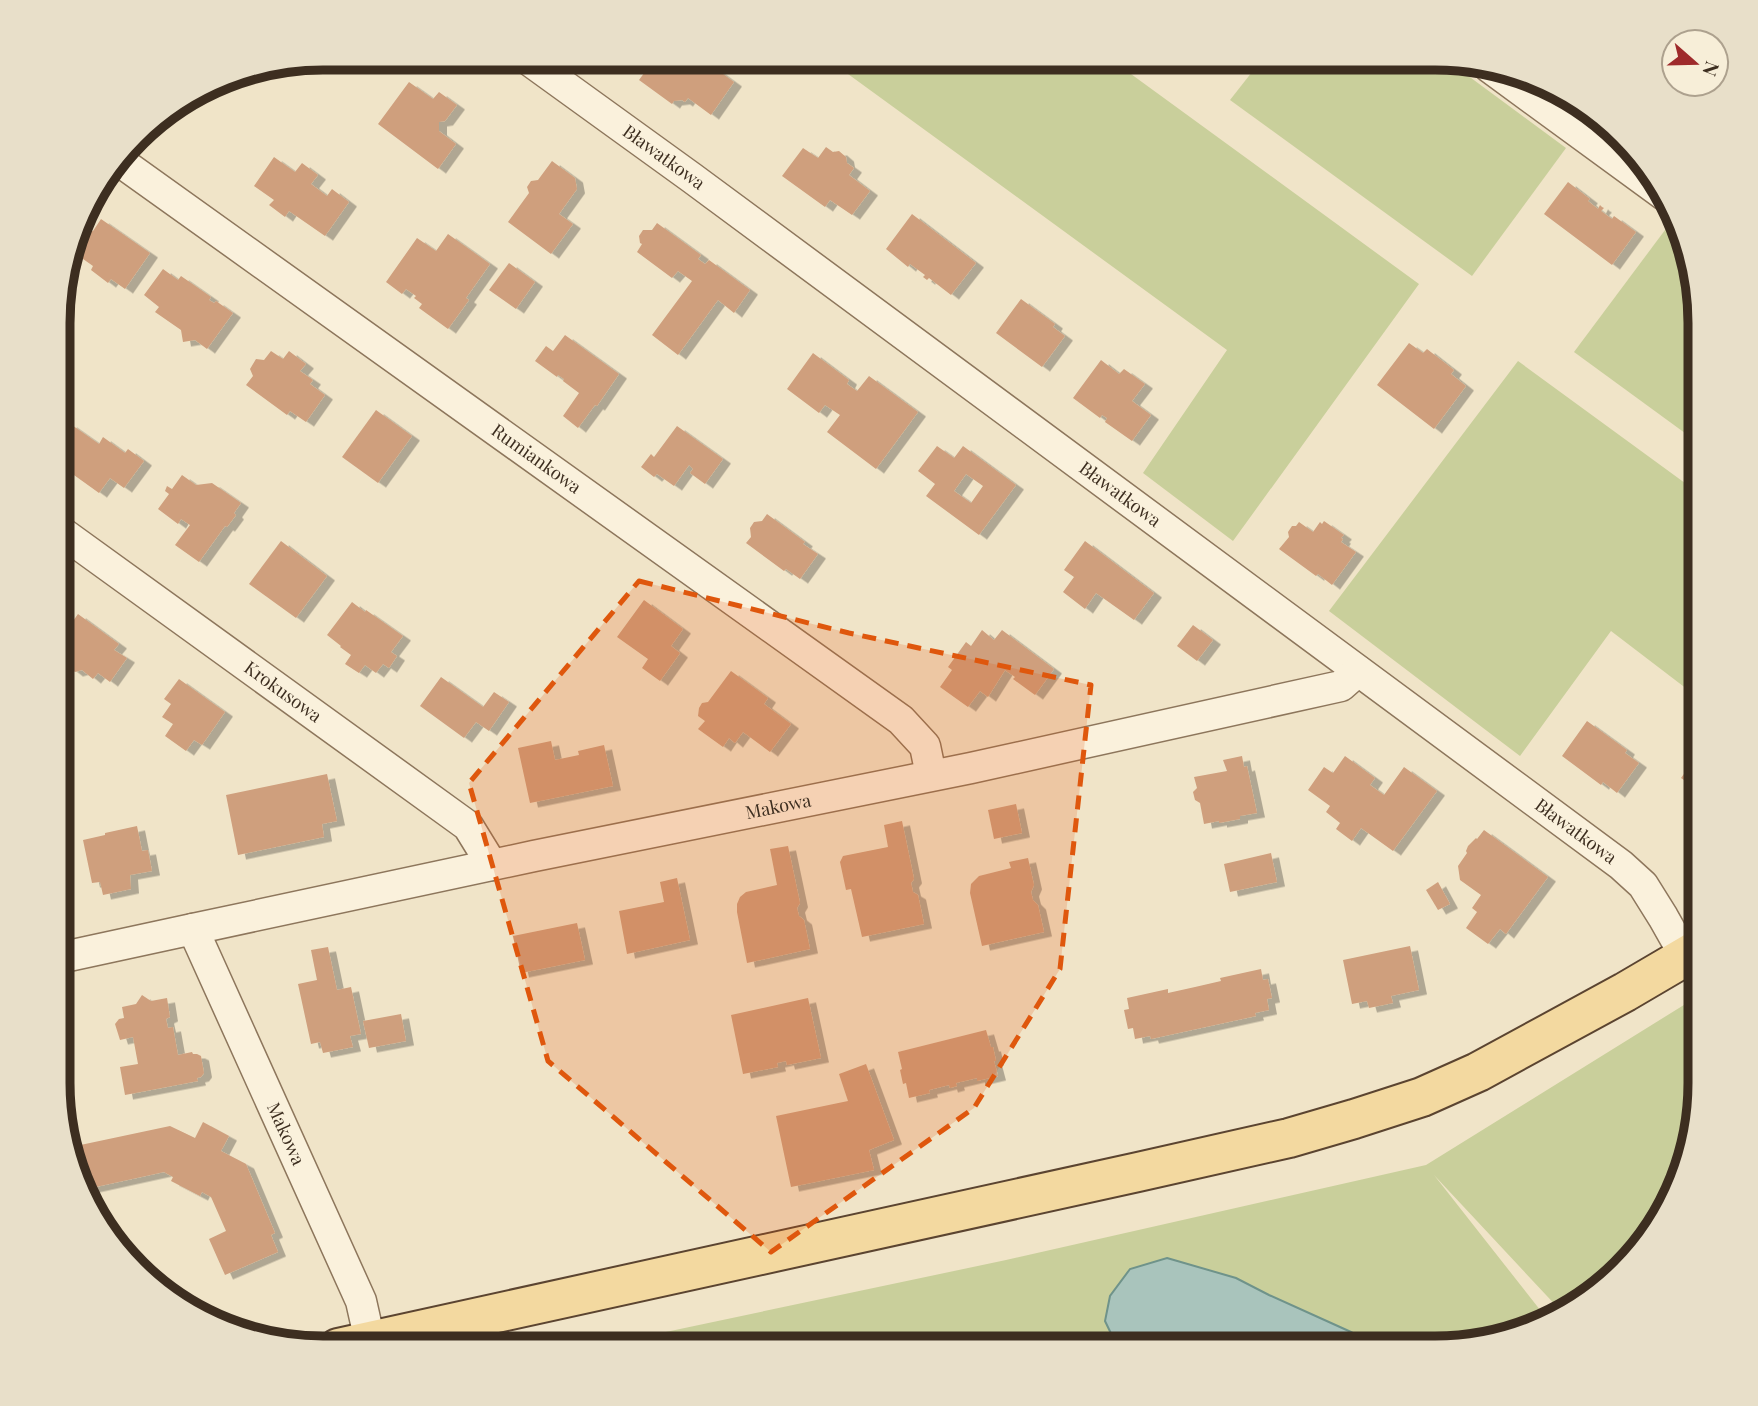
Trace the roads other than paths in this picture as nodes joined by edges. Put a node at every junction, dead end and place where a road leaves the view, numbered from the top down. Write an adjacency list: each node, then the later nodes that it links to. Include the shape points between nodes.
1 (542, 70): 6 (street, Bławatkowa)
2 (1508, 81): 4 (street)
3 (125, 165): 7 (street, Rumiankowa, via 901,720 925,746)
4 (1643, 179)
5 (70, 538): 8 (street, Krokusowa, via 468,826)
6 (1358, 671): 7 (street, Makowa, via 1341,686); 10 (street, Bławatkowa, via 1621,865 1643,886)
7 (931, 775): 8 (street, Makowa)
8 (492, 865): 9 (street, Makowa)
9 (193, 929): 12 (street, Makowa); 13 (street, Makowa, via 361,1301)
10 (1688, 947)
11 (1688, 954): 14 (main road, via 1478,1072 1422,1097 1354,1119 1289,1138)
12 (70, 956)
13 (355, 1336)
14 (390, 1336)

